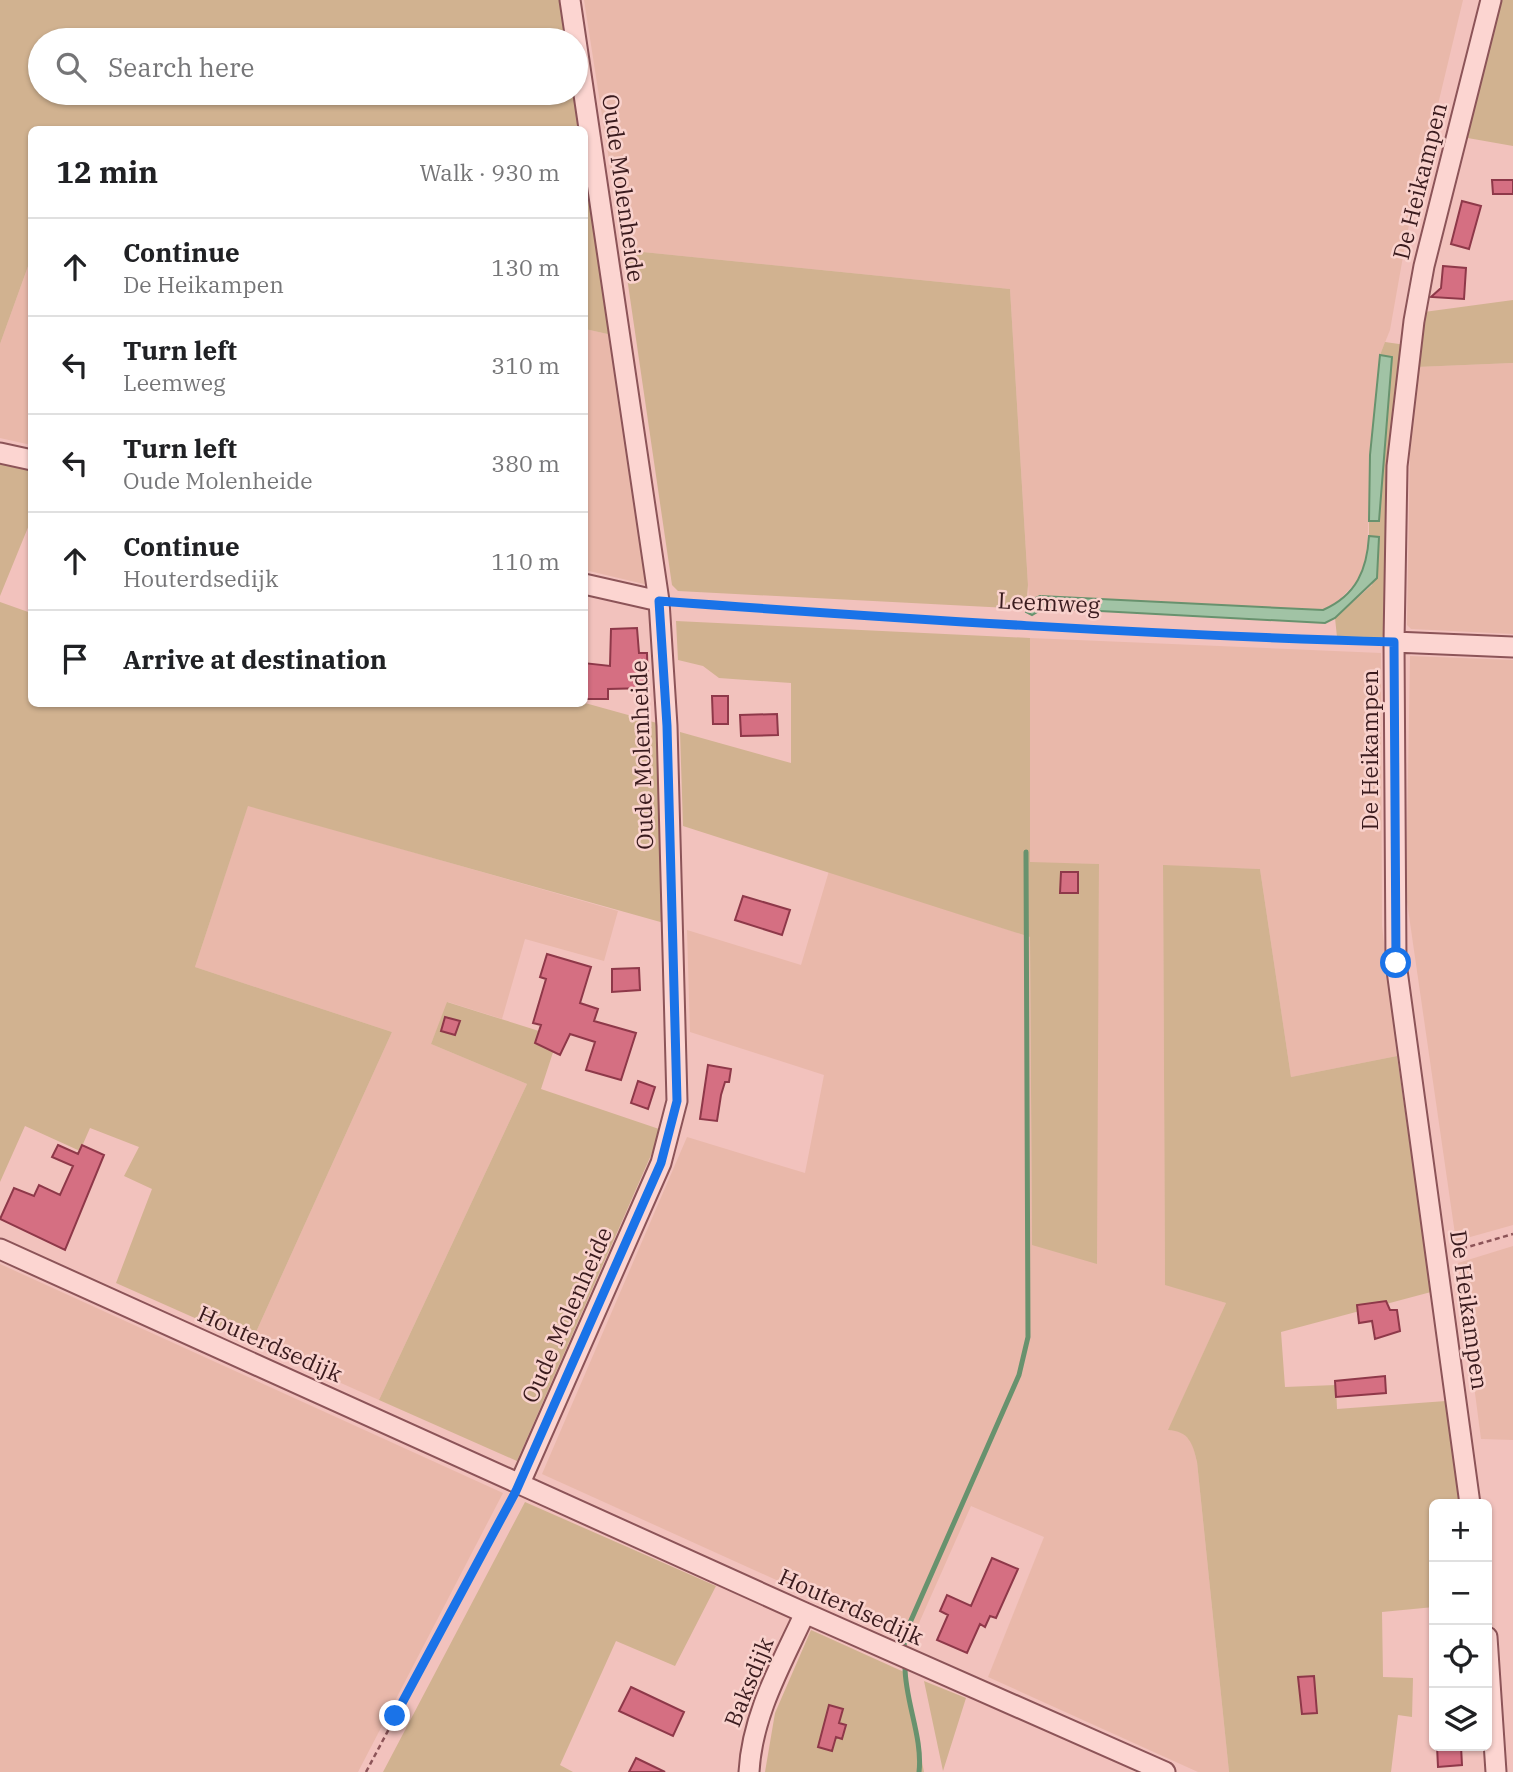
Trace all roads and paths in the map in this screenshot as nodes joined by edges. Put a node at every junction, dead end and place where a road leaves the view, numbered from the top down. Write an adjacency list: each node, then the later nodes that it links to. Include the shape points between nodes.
1 (570, 0): 3 (street, Oude Molenheide)
2 (1491, 0): 9 (street, De Heikampen, via 1414,321 1397,466)
3 (574, 28)
4 (586, 105): 8 (street, Oude Molenheide)
5 (0, 453): 6 (street)
6 (28, 459)
7 (588, 585): 8 (street)
8 (659, 601): 9 (path, Leemweg, via 1215,637); 14 (street, Oude Molenheide, via 677,1101 661,1163)
9 (1394, 642): 10 (street); 13 (street, De Heikampen, via 1396,963)
10 (1513, 647)
11 (1513, 1234): 13 (path)
12 (0, 1249): 14 (street, Houterdsedijk)
13 (1437, 1255): 15 (street, De Heikampen)
14 (520, 1483): 16 (street, Houterdsedijk); 18 (path)
15 (1469, 1499)
16 (805, 1613): 19 (street, Baksdijk, via 761,1709 750,1744); 20 (street, Houterdsedijk)
17 (1490, 1688): 21 (street)
18 (366, 1772)
19 (748, 1772)
20 (1165, 1772)
21 (1496, 1772)

